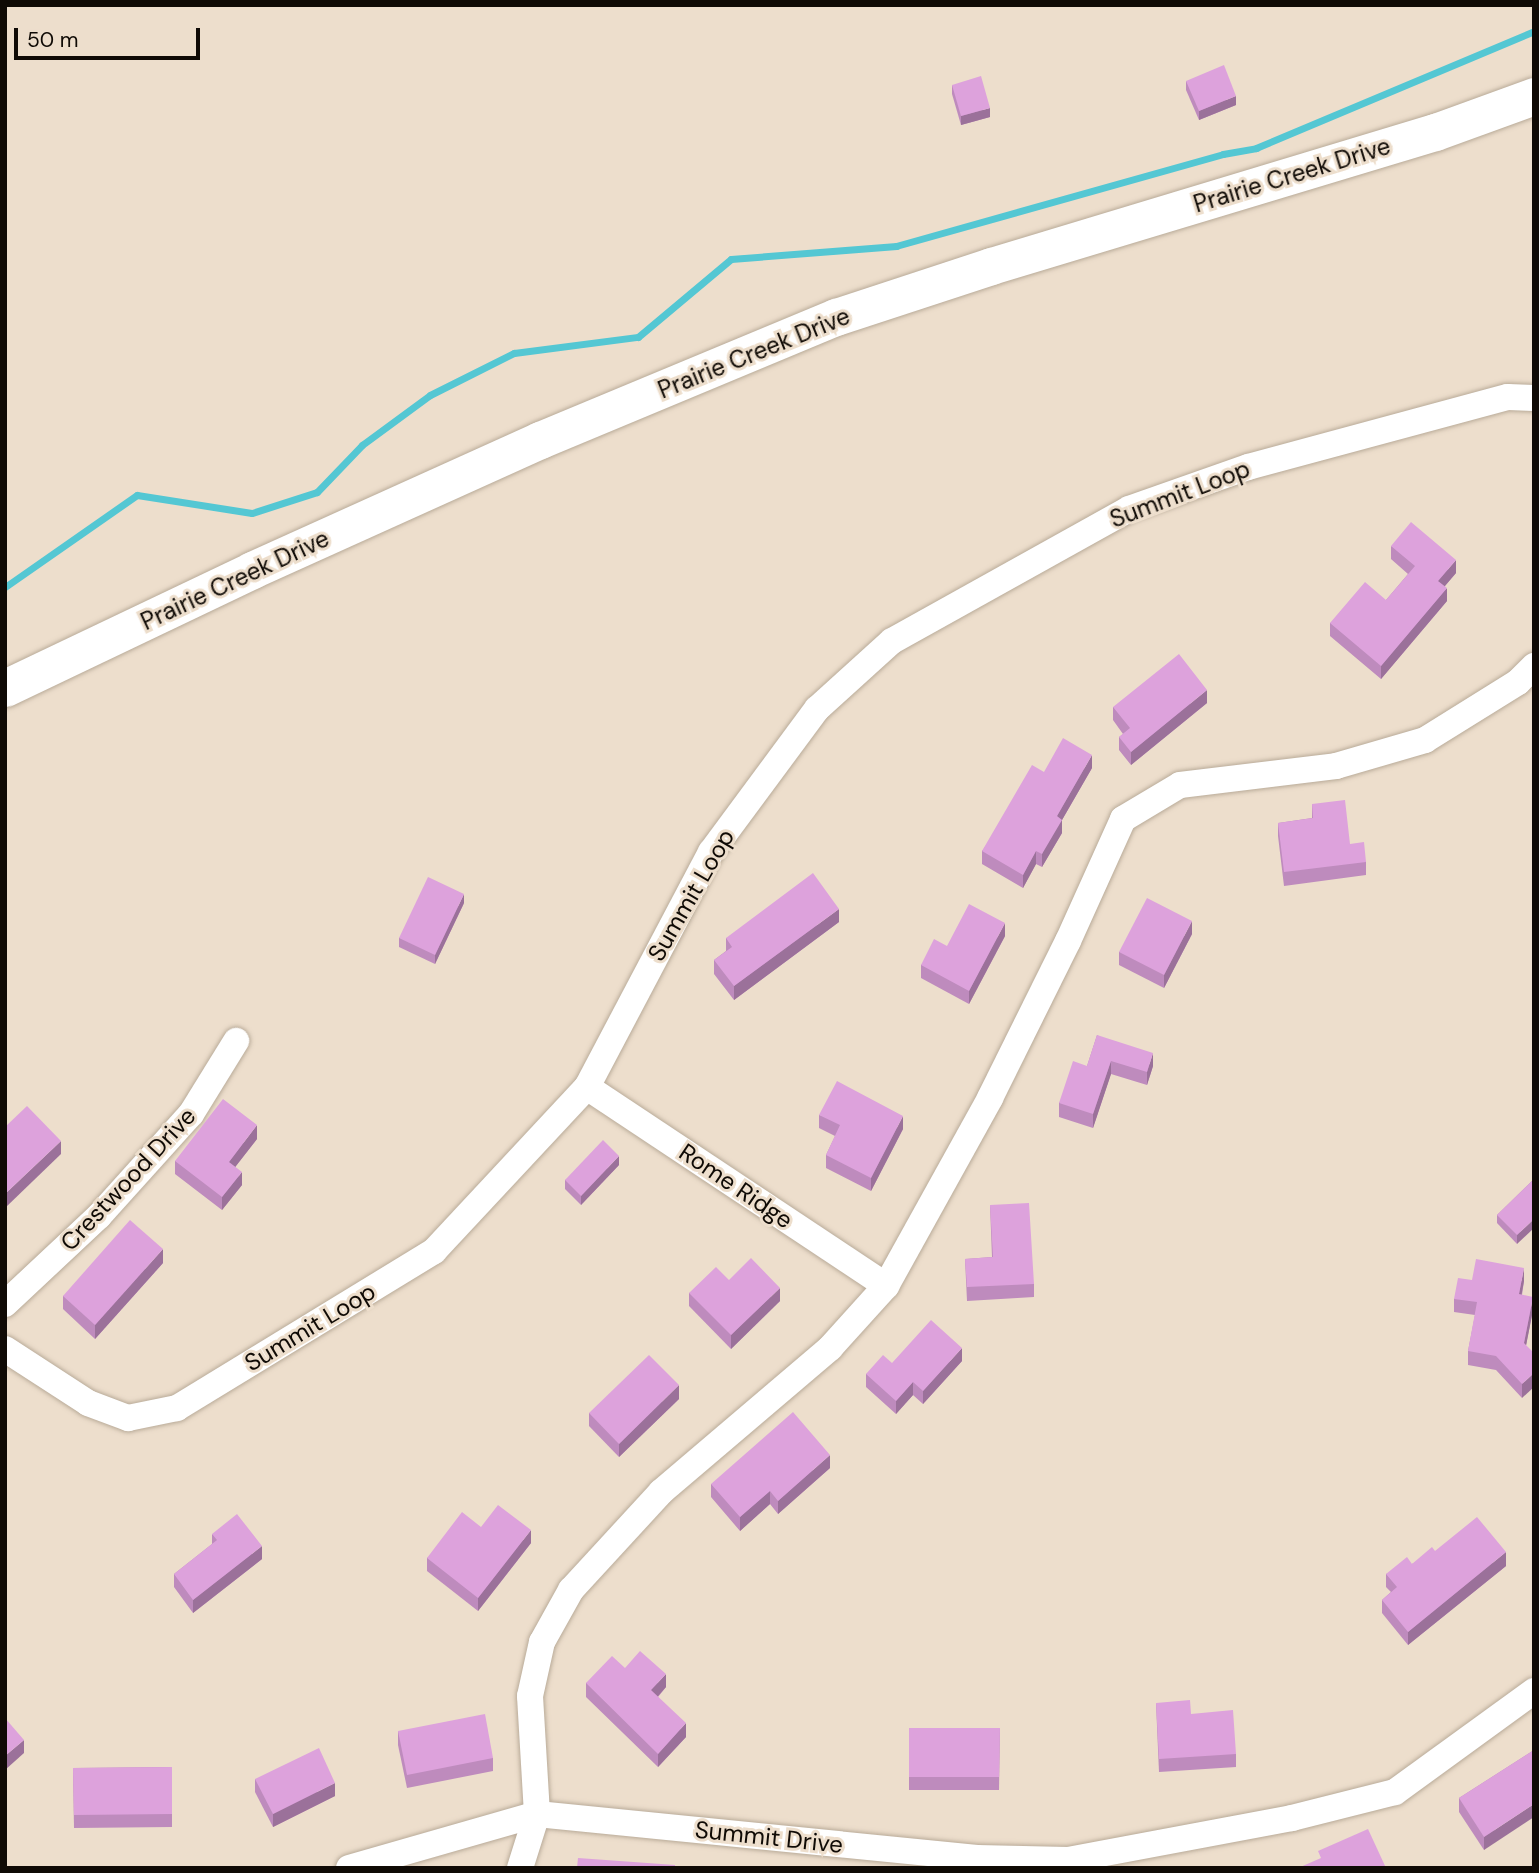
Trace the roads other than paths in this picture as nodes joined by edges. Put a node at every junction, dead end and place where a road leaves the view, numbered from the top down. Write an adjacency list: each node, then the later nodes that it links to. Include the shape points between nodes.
1 (1534, 96): 4 (main road, Prairie Creek Drive, via 1435,132 836,317 540,440)
2 (1534, 398): 6 (street, Summit Loop, via 1508,397 1248,467 1129,509 892,641 817,709 710,852)
3 (1534, 666): 7 (street, via 1518,682 1425,740 1336,766 1180,785 1123,819 990,1098)
4 (5, 688)
5 (236, 1041): 8 (street, Crestwood Drive, via 191,1114 99,1216)
6 (587, 1087): 7 (street, Rome Ridge); 9 (street, Summit Loop, via 434,1251 177,1408 128,1418 88,1403)
7 (886, 1286): 11 (street, via 830,1348 661,1492 571,1590 542,1642 530,1696)
8 (5, 1304)
9 (5, 1349)
10 (1534, 1690): 11 (street, Summit Drive, via 1395,1792 1292,1818 1068,1860 976,1858)
11 (537, 1814): 12 (street, Summit Drive); 13 (street)
12 (349, 1868)
13 (520, 1868)

